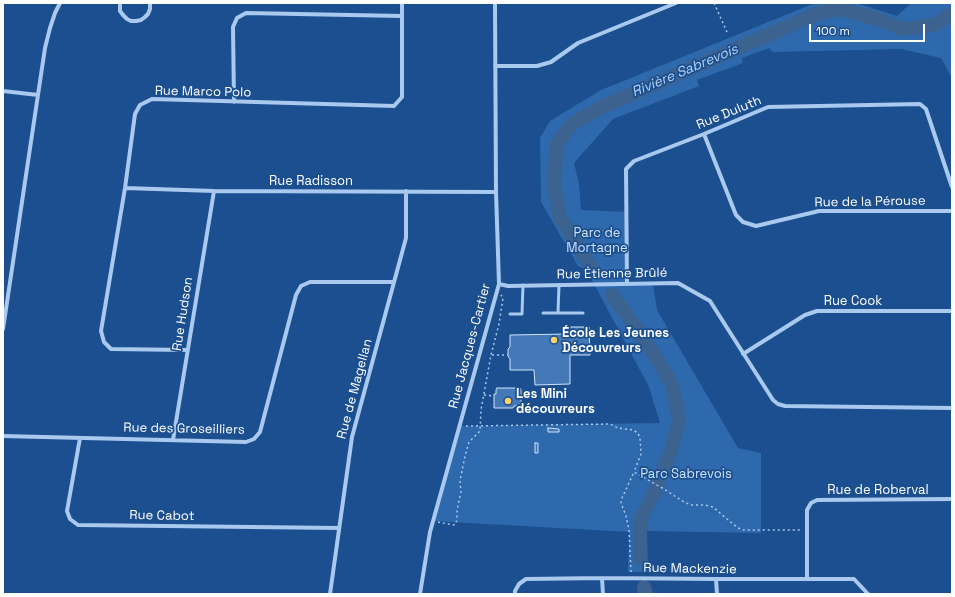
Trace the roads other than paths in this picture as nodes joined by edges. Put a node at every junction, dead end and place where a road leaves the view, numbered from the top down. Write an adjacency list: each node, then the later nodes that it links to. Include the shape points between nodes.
1 (60, 3): 10 (street, via 45,48)
2 (120, 3): 3 (street, via 120,11 131,21 145,17)
3 (150, 3)
4 (402, 3): 7 (street, Rue Marco Polo)
5 (494, 3): 8 (street, Rue Jacques-Cartier)
6 (676, 3): 8 (street, via 578,43 551,62 537,66)
7 (402, 16): 11 (street, via 246,13 237,18 233,27); 11 (street, Rue Marco Polo, via 402,97 394,106)
8 (495, 66): 17 (street, Rue Jacques-Cartier)
9 (3, 91): 10 (street)
10 (38, 96): 29 (street)
11 (234, 102): 13 (street, Rue Marco Polo, via 152,100 140,105 135,114)
12 (704, 134): 14 (street, Rue Duluth, via 768,107 920,104 926,109); 18 (street, Rue de la Pérouse, via 736,215 743,222 756,226 819,211); 21 (street, Rue Duluth, via 634,161 626,169)
13 (125, 188): 15 (street, Rue Radisson); 30 (street, Rue Marco Polo, via 101,331 104,342 111,349)
14 (952, 188)
15 (214, 191): 16 (street, Rue Radisson); 30 (street, Rue Hudson)
16 (406, 191): 17 (street, Rue Radisson); 19 (street, Rue de Magellan, via 406,238)
17 (496, 192): 20 (street, Rue Jacques-Cartier)
18 (952, 211)
19 (394, 282): 35 (street, Rue des Groseilliers, via 310,282 301,286 296,294 260,432 254,439 246,442); 37 (street, Rue de Magellan, via 352,437)
20 (499, 284): 23 (street, Rue Étienne Brûlé); 42 (street, Rue Jacques-Cartier, via 430,532)
21 (627, 284): 22 (street, Rue Étienne Brûlé); 31 (street, Rue Étienne Brûlé, via 678,283 710,301)
22 (559, 285): 23 (street, Rue Étienne Brûlé); 26 (lane)
23 (523, 286): 27 (lane, via 522,314)
24 (952, 311): 31 (street, Rue Cook, via 817,311 805,315)
25 (543, 313): 26 (lane)
26 (558, 313): 28 (lane)
27 (510, 314)
28 (583, 314)
29 (3, 329)
30 (188, 350): 35 (street, Rue Hudson)
31 (743, 354): 32 (street, Rue Étienne Brûlé, via 773,400 785,406)
32 (952, 408)
33 (3, 436): 34 (street, Rue des Groseilliers)
34 (80, 438): 35 (street, Rue des Groseilliers); 37 (street, Rue Cabot, via 67,511 70,519 78,526)
35 (173, 440)
36 (952, 499): 40 (street, Rue de Roberval, via 817,500 811,503 807,510)
37 (339, 528): 41 (street, Rue de Magellan)
38 (602, 578): 39 (street, Rue Mackenzie); 43 (street, Rue Mackenzie, via 526,578 519,584); 44 (street)
39 (716, 579): 40 (street, Rue Mackenzie); 45 (street)
40 (807, 579): 46 (street, Rue Mackenzie, via 854,579)
41 (330, 594)
42 (420, 594)
43 (515, 594)
44 (603, 594)
45 (717, 594)
46 (868, 594)

